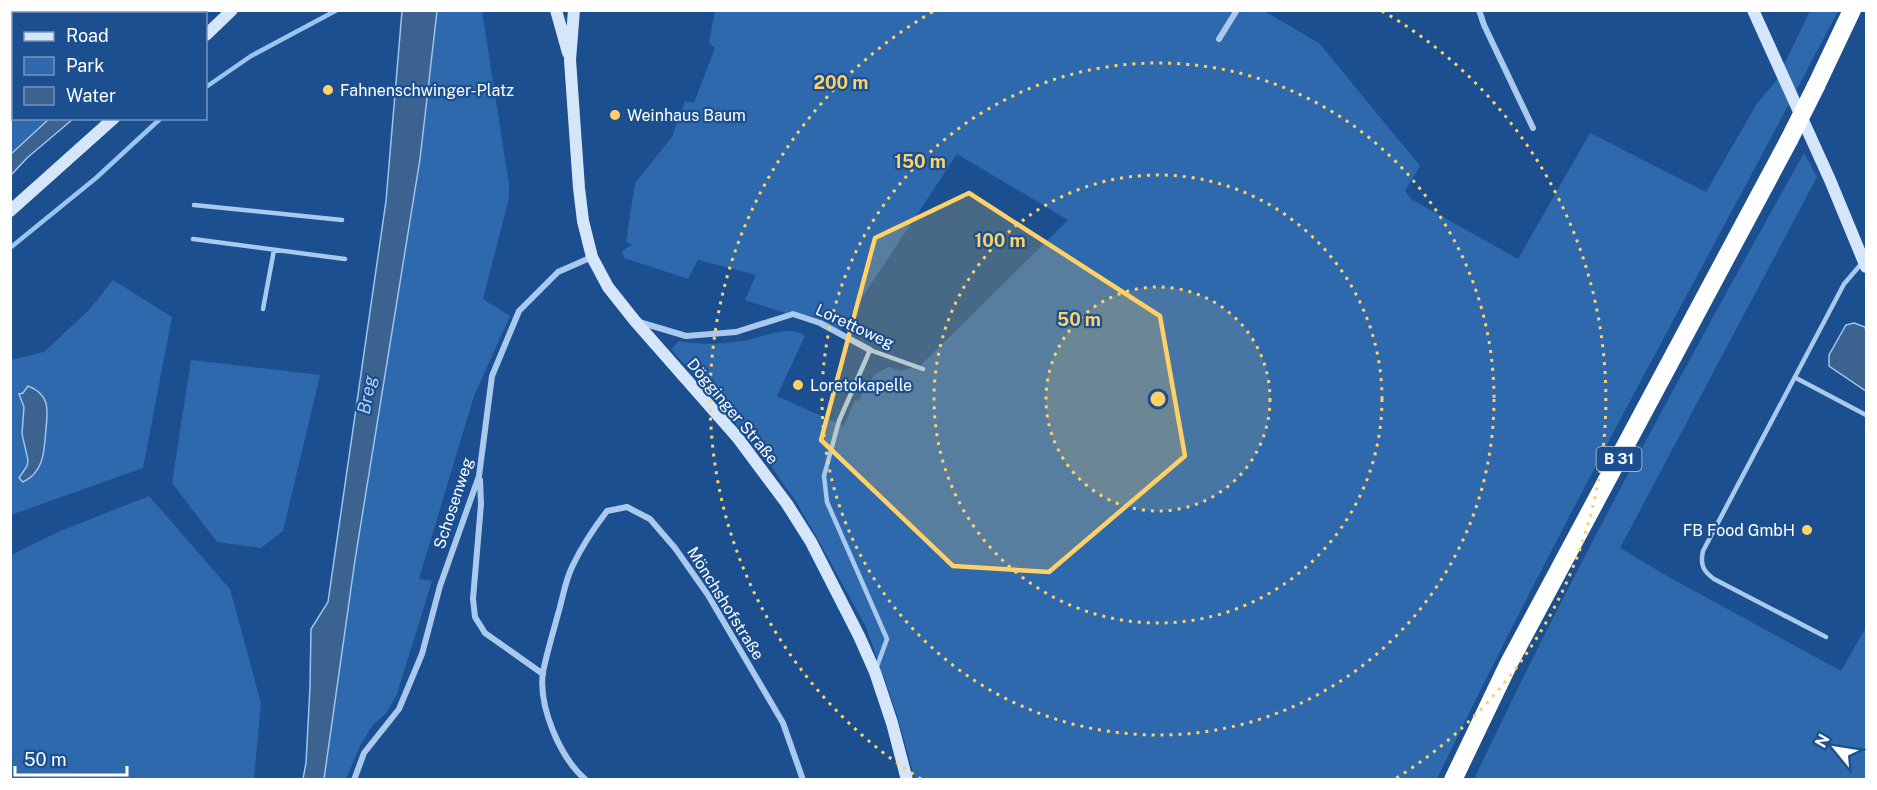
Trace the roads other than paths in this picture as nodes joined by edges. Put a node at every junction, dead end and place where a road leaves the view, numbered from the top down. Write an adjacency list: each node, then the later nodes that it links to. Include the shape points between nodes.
1 (232, 10): 8 (main road)
2 (556, 10): 10 (main road, Dögginger Straße)
3 (574, 10): 10 (main road, Dögginger Straße)
4 (1237, 10): 9 (street)
5 (1479, 10): 12 (street)
6 (1753, 10): 20 (main road)
7 (1851, 10): 35 (highway, B 31, bridge, via 1789,140 1509,663)
8 (207, 34)
9 (1219, 39)
10 (570, 60): 18 (main road, Dögginger Straße, via 579,188)
11 (112, 120): 14 (main road)
12 (1533, 128)
13 (194, 205): 15 (lane)
14 (10, 211)
15 (342, 220)
16 (194, 239): 17 (lane)
17 (273, 250): 19 (lane); 21 (lane)
18 (592, 257): 22 (main road, Dögginger Straße, via 608,287); 27 (street, Schosenweg, via 558,272 519,310 492,376)
19 (345, 260)
20 (1865, 264): 25 (lane, via 1844,284)
21 (263, 309)
22 (635, 321): 23 (street, Lorettoweg, via 686,336 736,332 793,314 820,322); 29 (main road, Dögginger Straße, via 737,438 787,504 844,604)
23 (870, 350): 24 (lane, Lorettoweg); 29 (lane, via 839,421 824,476 827,502 887,639)
24 (922, 369)
25 (1796, 378): 26 (lane); 28 (lane, via 1702,551 1700,562 1704,572 1714,579)
26 (1866, 415)
27 (479, 476): 30 (street, via 475,617 484,633); 31 (street, Schosenweg, via 440,586 422,654 399,709 364,753)
28 (1826, 638)
29 (875, 672): 34 (main road, Dögginger Straße)
30 (543, 674): 32 (street, Mönchshofstraße, via 550,722 560,745); 33 (street, Mönchshofstraße, via 571,568 607,511 627,507 650,519 708,595 783,723)
31 (354, 780)
32 (586, 780)
33 (803, 780)
34 (907, 780)
35 (1453, 780)

